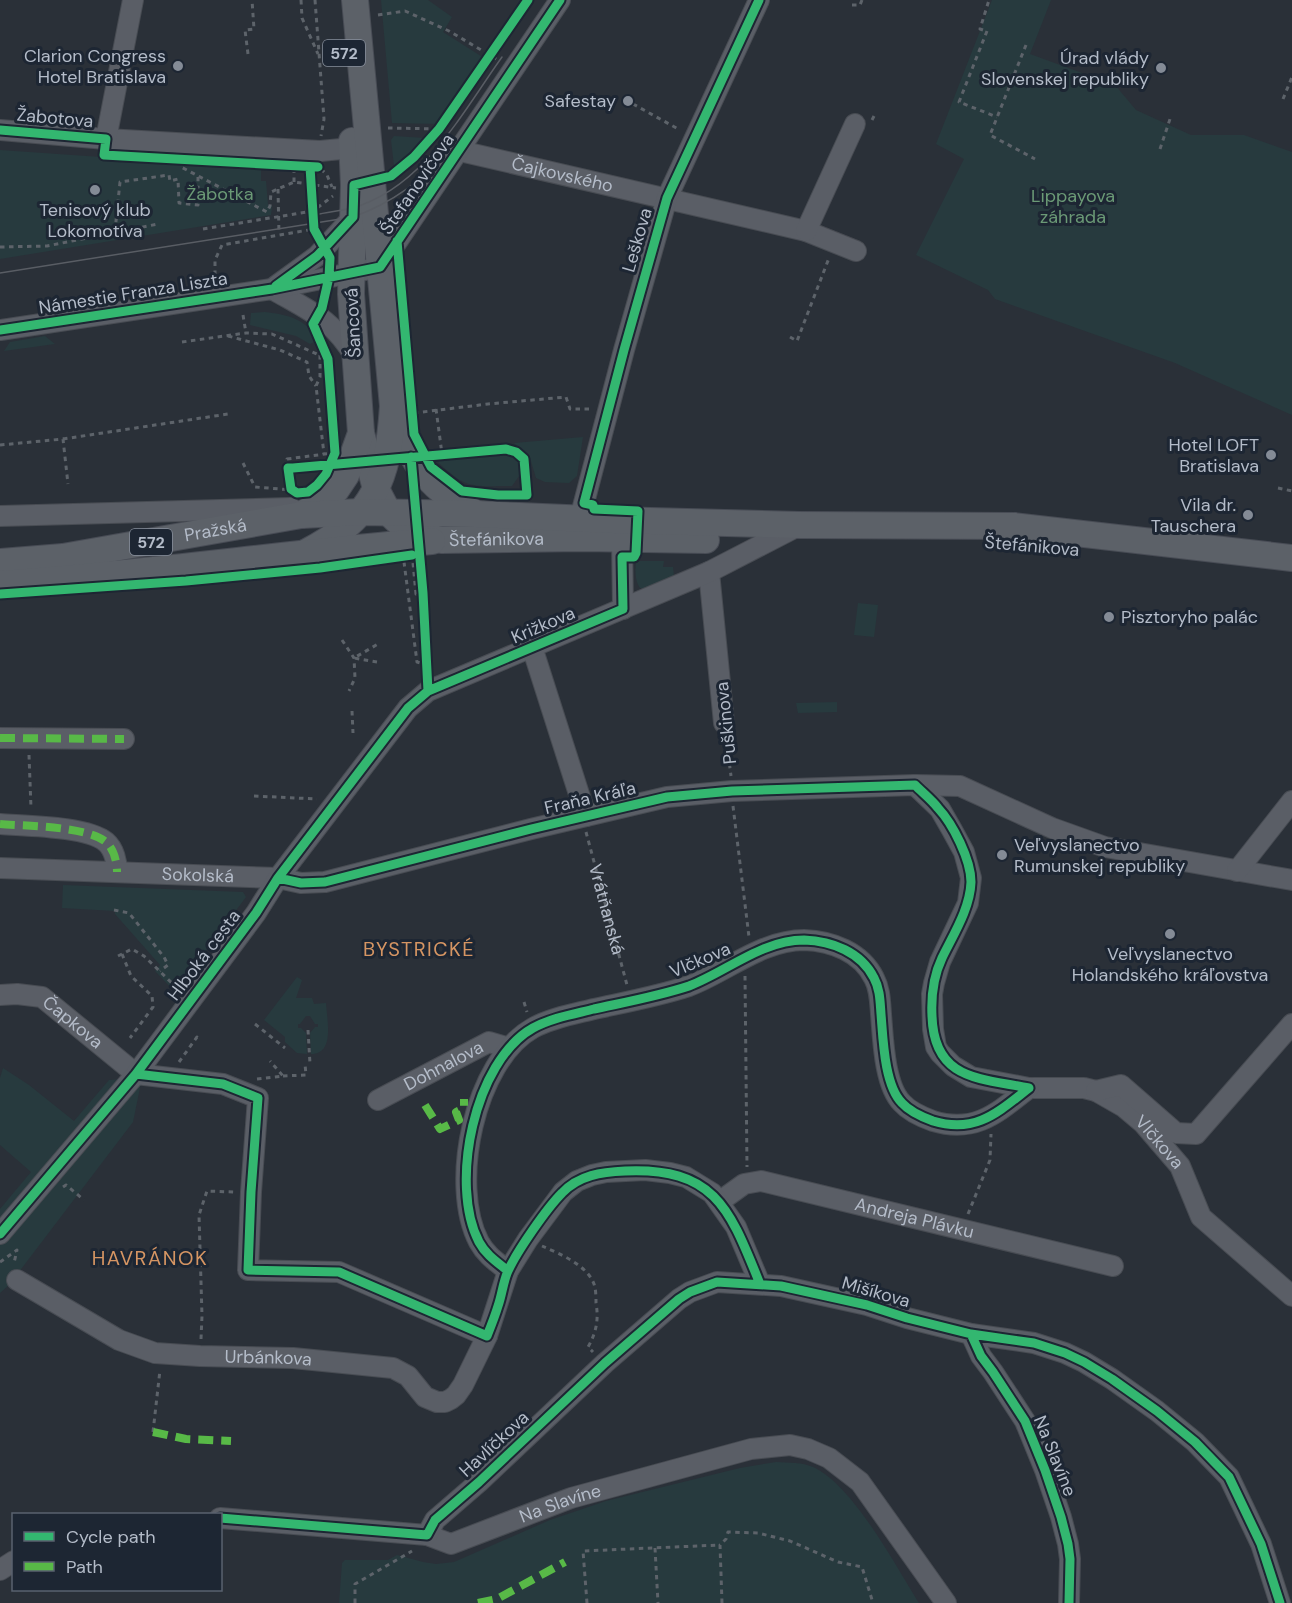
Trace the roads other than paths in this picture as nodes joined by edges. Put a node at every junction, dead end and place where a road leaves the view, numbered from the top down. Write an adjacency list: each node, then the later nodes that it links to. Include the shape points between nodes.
1 (133, 0): 9 (street)
2 (339, 0): 8 (main road, Šancová / 572)
3 (355, 0): 8 (main road, Šancová / 572)
4 (560, 0): 10 (street, Štefanovičova)
5 (759, 0): 11 (street, Leškova)
6 (855, 124): 13 (street)
7 (0, 130): 9 (street, Žabotova)
8 (369, 136): 9 (street, Žabotova, via 320,151); 12 (main road, Šancová / 572, via 354,185); 15 (main road, Šancová / 572)
9 (106, 139)
10 (460, 151): 11 (street, Čajkovského); 15 (street, Štefanovičova)
11 (667, 198): 13 (street, Čajkovského); 28 (street, Leškova)
12 (353, 218): 16 (main road, Šancová / 572); 17 (street, Námestie Franza Liszta, via 317,255)
13 (806, 231): 14 (street, Čajkovského)
14 (856, 251)
15 (380, 267): 16 (street, Námestie Franza Liszta); 20 (main road, Šancová / 572)
16 (351, 273): 17 (street, Námestie Franza Liszta); 19 (main road, Šancová / 572)
17 (272, 289): 18 (street, Námestie Franza Liszta); 19 (street, via 328,322)
18 (0, 330)
19 (355, 357): 21 (main road, Šancová / 572)
20 (403, 410): 22 (main road, Šancová / 572); 25 (main road, Šancová, via 403,438 424,475 438,490)
21 (362, 433): 22 (main road); 26 (main road, Šancová / 572, via 336,490)
22 (376, 489): 23 (main road, Šancová / 572); 24 (main road)
23 (360, 512): 24 (main road, Pražská); 26 (main road, Pražská); 33 (main road, Pražská / 572, via 335,537)
24 (388, 512): 25 (main road, Štefánikova); 31 (main road, Štefánikova, via 407,530)
25 (476, 514): 28 (main road, Štefánikova)
26 (301, 515): 27 (street, via 290,507); 35 (main road, Pražská / 572, via 63,557)
27 (0, 516)
28 (580, 518): 30 (main road, Štefánikova)
29 (800, 525): 30 (main road, Štefánikova); 32 (street, Štefánikova); 34 (main road, Štefánikova, via 1014,526)
30 (618, 529): 31 (main road, Štefánikova); 32 (main road, Štefánikova); 39 (street)
31 (441, 540): 33 (main road, Pražská)
32 (771, 541): 36 (street, Križkova); 37 (main road, Štefánikova, via 1014,541)
33 (305, 553): 38 (main road, Pražská / 572)
34 (1292, 558)
35 (0, 562)
36 (709, 572): 39 (street, Križkova); 42 (street, Puškinova)
37 (1292, 575)
38 (0, 584)
39 (623, 609): 40 (street, Križkova)
40 (532, 648): 41 (street, Križkova); 47 (street)
41 (428, 691): 52 (street, Hlboká cesta, via 393,725)
42 (724, 723)
43 (0, 738): 44 (street)
44 (124, 739)
45 (915, 785): 47 (street, Fraňa Kráľa, via 732,790 666,797); 50 (street, Fraňa Kráľa, via 960,786 1052,828 1105,847); 58 (street, via 940,809 964,852 971,878 968,903 934,983 932,1017 936,1047 946,1061 965,1074)
46 (1292, 801): 50 (street)
47 (584, 816): 52 (street, Fraňa Kráľa, via 325,882 301,883)
48 (0, 824): 51 (street, via 93,834 107,843 117,861)
49 (0, 868): 51 (street, Sokolská)
50 (1237, 871): 53 (street, Fraňa Kráľa)
51 (117, 872): 52 (street, Sokolská)
52 (278, 878): 57 (street, Hlboká cesta)
53 (1292, 880)
54 (0, 995): 57 (street, Čapkova, via 42,997)
55 (1292, 1024): 59 (street, via 1196,1134 1176,1133 1121,1084)
56 (509, 1048): 58 (street, Vlčkova, via 532,1028 568,1015 689,986 756,953 801,940 833,944 852,953 874,978 891,1081 901,1102 915,1114 938,1122 964,1124 991,1118); 60 (street, Dohnalova, via 489,1042); 64 (street, Vlčkova, via 493,1072 476,1113 466,1180 478,1240 486,1253)
57 (136, 1074): 62 (street, Hlboká cesta); 69 (street, via 223,1084 258,1098 248,1270 339,1272)
58 (1029, 1088): 59 (street, Vlčkova)
59 (1096, 1091): 67 (street, Vlčkova, via 1143,1123 1180,1166 1201,1217)
60 (378, 1101)
61 (719, 1202): 63 (street, Andreja Plávku, via 744,1184 761,1180); 64 (street, via 712,1193 676,1174 645,1170 592,1175 563,1192); 66 (street, via 736,1227)
62 (0, 1234)
63 (1113, 1266)
64 (508, 1271): 69 (street)
65 (17, 1280): 69 (street, Urbánkova, via 119,1340 162,1354 293,1358 393,1368 408,1376 425,1397 437,1402 445,1402 460,1390)
66 (760, 1284): 68 (street, Mišíkova, via 807,1290); 71 (street, Havlíčkova, via 717,1282 679,1299 435,1520)
67 (1292, 1296)
68 (971, 1334): 73 (street, Na Slavíne, via 981,1356 1025,1421 1045,1470 1068,1544); 74 (street, Mišíkova, via 1034,1342 1084,1362 1195,1442 1235,1487 1262,1544)
69 (487, 1336)
70 (222, 1518): 71 (street)
71 (427, 1535): 72 (street, Na Slavíne, via 451,1544 571,1498 751,1449 790,1445 829,1458 860,1482)
72 (946, 1603)
73 (1069, 1603)
74 (1280, 1603)

